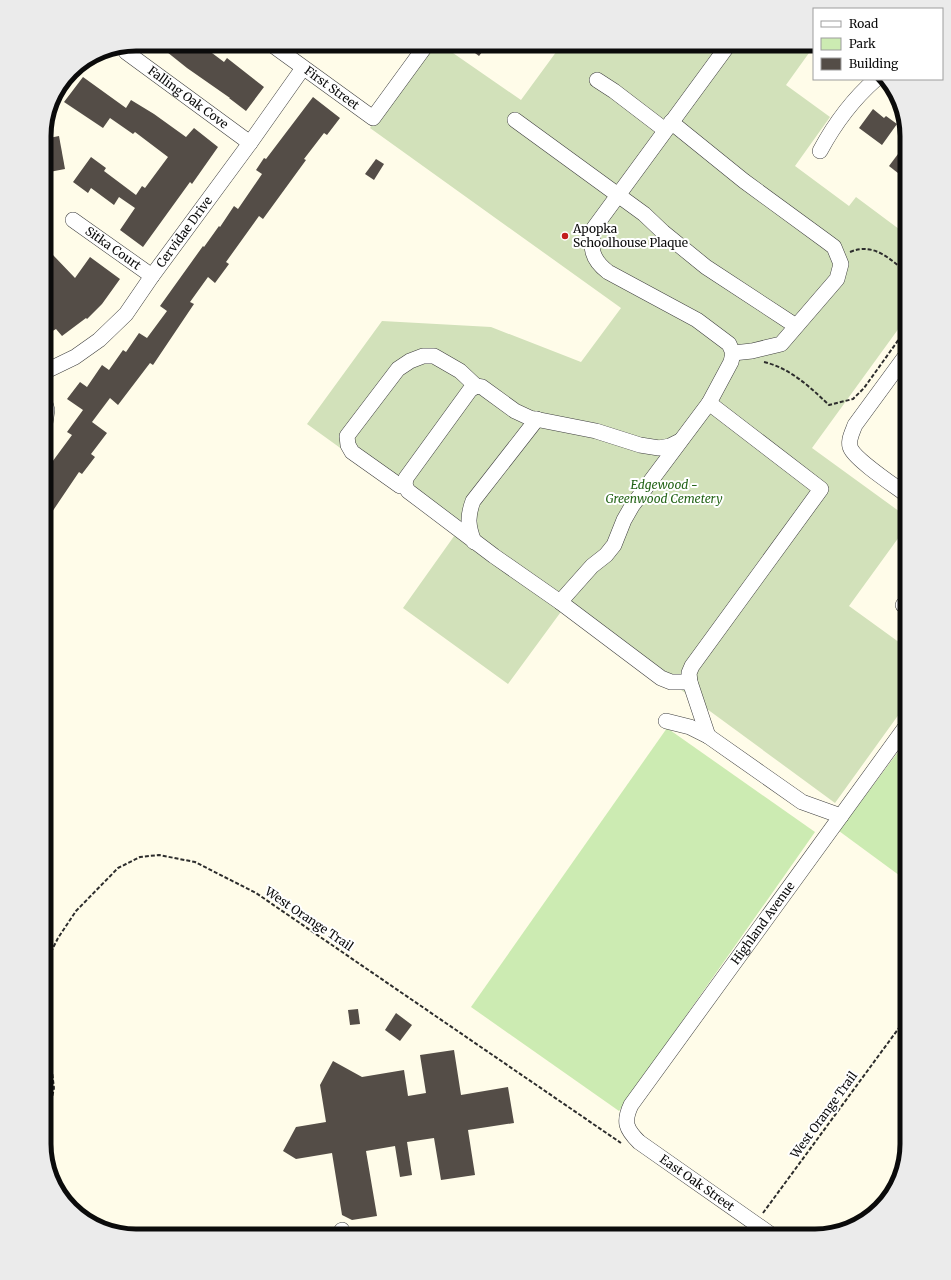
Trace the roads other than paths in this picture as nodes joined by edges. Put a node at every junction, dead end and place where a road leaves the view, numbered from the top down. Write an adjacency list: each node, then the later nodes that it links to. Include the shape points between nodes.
1 (281, 51): 5 (street, First Street)
2 (422, 51): 5 (street, First Street, via 373,118)
3 (724, 51): 9 (street)
4 (126, 52): 10 (street, Falling Oak Cove)
5 (304, 68): 10 (street, Cervidae Drive)
6 (597, 80): 9 (street)
7 (875, 80): 11 (street, via 846,109)
8 (515, 120): 12 (street)
9 (668, 126): 12 (street); 15 (street, via 834,248 841,264 837,279)
10 (250, 143): 14 (street, Cervidae Drive)
11 (820, 151)
12 (618, 195): 15 (street, via 706,267); 16 (street, via 594,228 592,254 599,265 697,320 729,344)
13 (73, 220): 14 (street, Sitka Court)
14 (152, 276): 18 (street, Cervidae Drive, via 126,314 99,340 75,357)
15 (796, 326): 16 (street, via 781,344)
16 (733, 353): 20 (street, via 731,362)
17 (900, 364): 24 (street, via 855,425 850,438 851,449 860,460)
18 (51, 369)
19 (476, 386): 21 (street, via 482,386 515,411); 23 (street, via 470,390 406,478); 23 (street, via 460,371 434,356 423,356 410,361 398,369 347,436 348,446 352,452 400,486)
20 (708, 403): 22 (street); 27 (street, via 821,489 692,666)
21 (537, 419): 22 (street, via 659,448); 25 (street, via 473,500 468,517)
22 (680, 441): 26 (street, via 632,506 614,545)
23 (405, 485): 25 (street, via 408,491)
24 (900, 490)
25 (474, 542): 26 (street)
26 (560, 602): 27 (street, via 661,678 671,682)
27 (690, 682): 30 (street)
28 (666, 721): 30 (street)
29 (900, 735): 31 (street, Highland Avenue)
30 (708, 736): 31 (street, via 802,802)
31 (841, 816): 32 (street, Highland Avenue, via 631,1105 626,1115)
32 (626, 1124): 33 (street, East Oak Street, via 639,1142)
33 (763, 1229)

